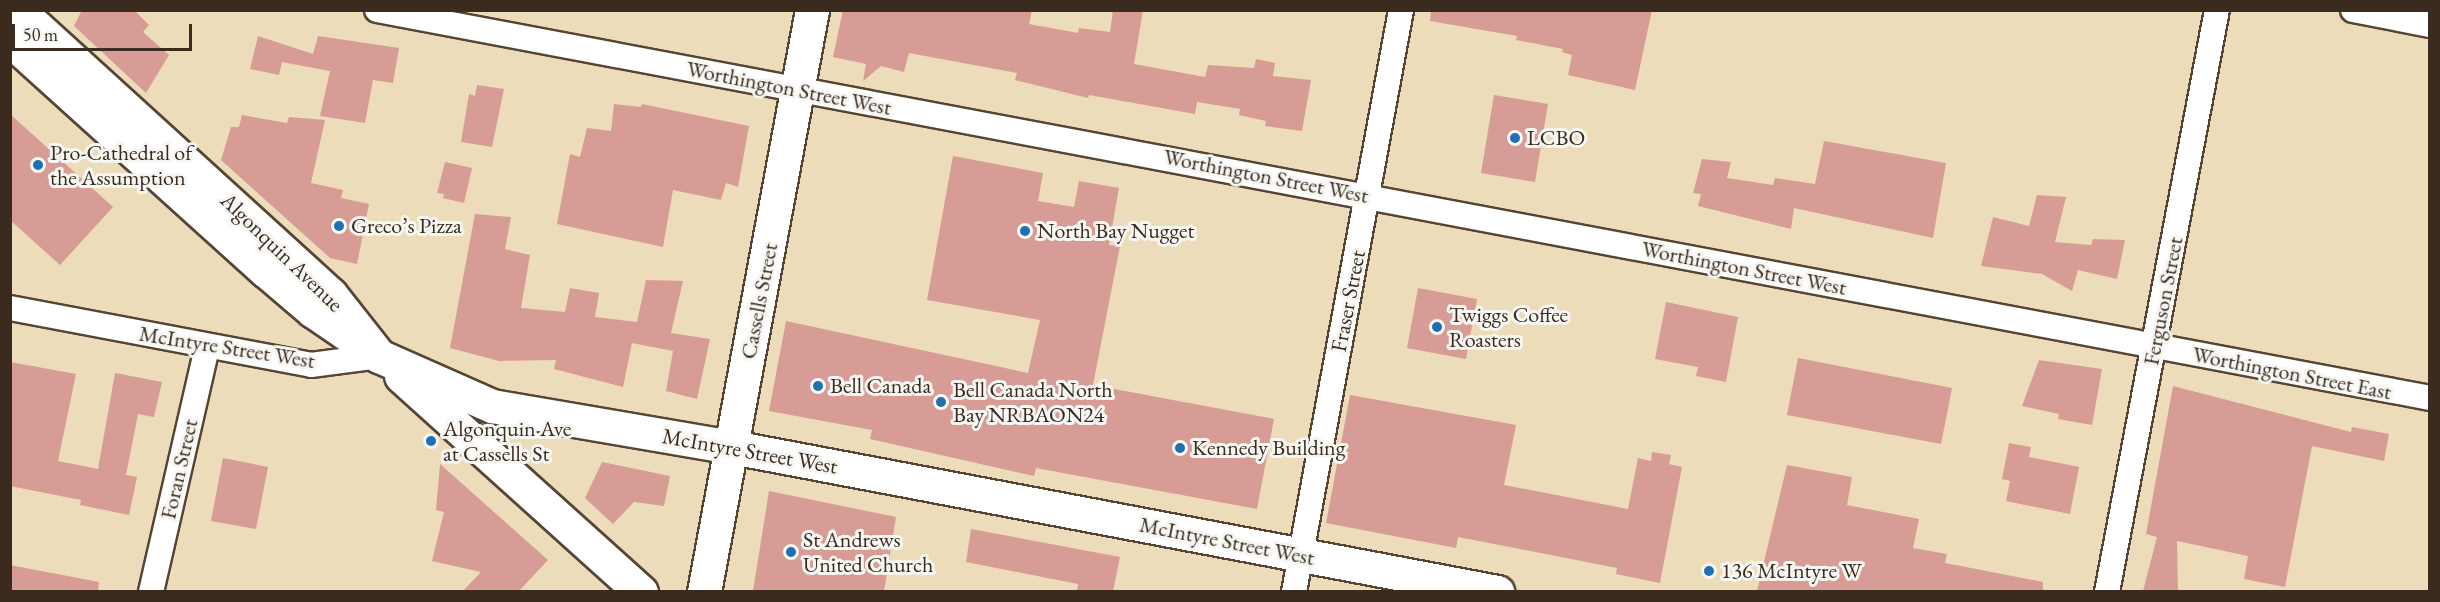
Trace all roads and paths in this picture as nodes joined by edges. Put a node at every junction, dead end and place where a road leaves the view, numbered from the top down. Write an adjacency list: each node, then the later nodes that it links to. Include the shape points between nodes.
1 (18, 10): 14 (main road, Algonquin Avenue, via 331,295)
2 (377, 10): 9 (street, Worthington Street West)
3 (813, 10): 9 (main road, Cassells Street)
4 (1401, 10): 10 (street, Fraser Street)
5 (2217, 10): 13 (street, Ferguson Street)
6 (2353, 10): 7 (street)
7 (2430, 25)
8 (10, 40): 14 (main road, Algonquin Avenue, via 266,271 313,311)
9 (798, 90): 10 (street, Worthington Street West); 16 (main road, Cassells Street)
10 (1368, 195): 13 (street, Worthington Street West); 17 (street, Fraser Street)
11 (10, 308): 12 (street, McIntyre Street West)
12 (207, 347): 14 (street, McIntyre Street West, via 310,365); 18 (street, Foran Street)
13 (2155, 347): 15 (street, Worthington Street East); 23 (street, Ferguson Street)
14 (378, 356): 16 (main road, McIntyre Street West, via 492,406); 19 (main road, Algonquin Avenue)
15 (2430, 398)
16 (732, 447): 17 (main road, McIntyre Street West); 20 (main road, Cassells Street)
17 (1301, 555): 21 (street, Fraser Street); 22 (main road, McIntyre Street West)
18 (152, 591)
19 (641, 591)
20 (704, 591)
21 (1294, 591)
22 (1497, 591)
23 (2107, 591)

